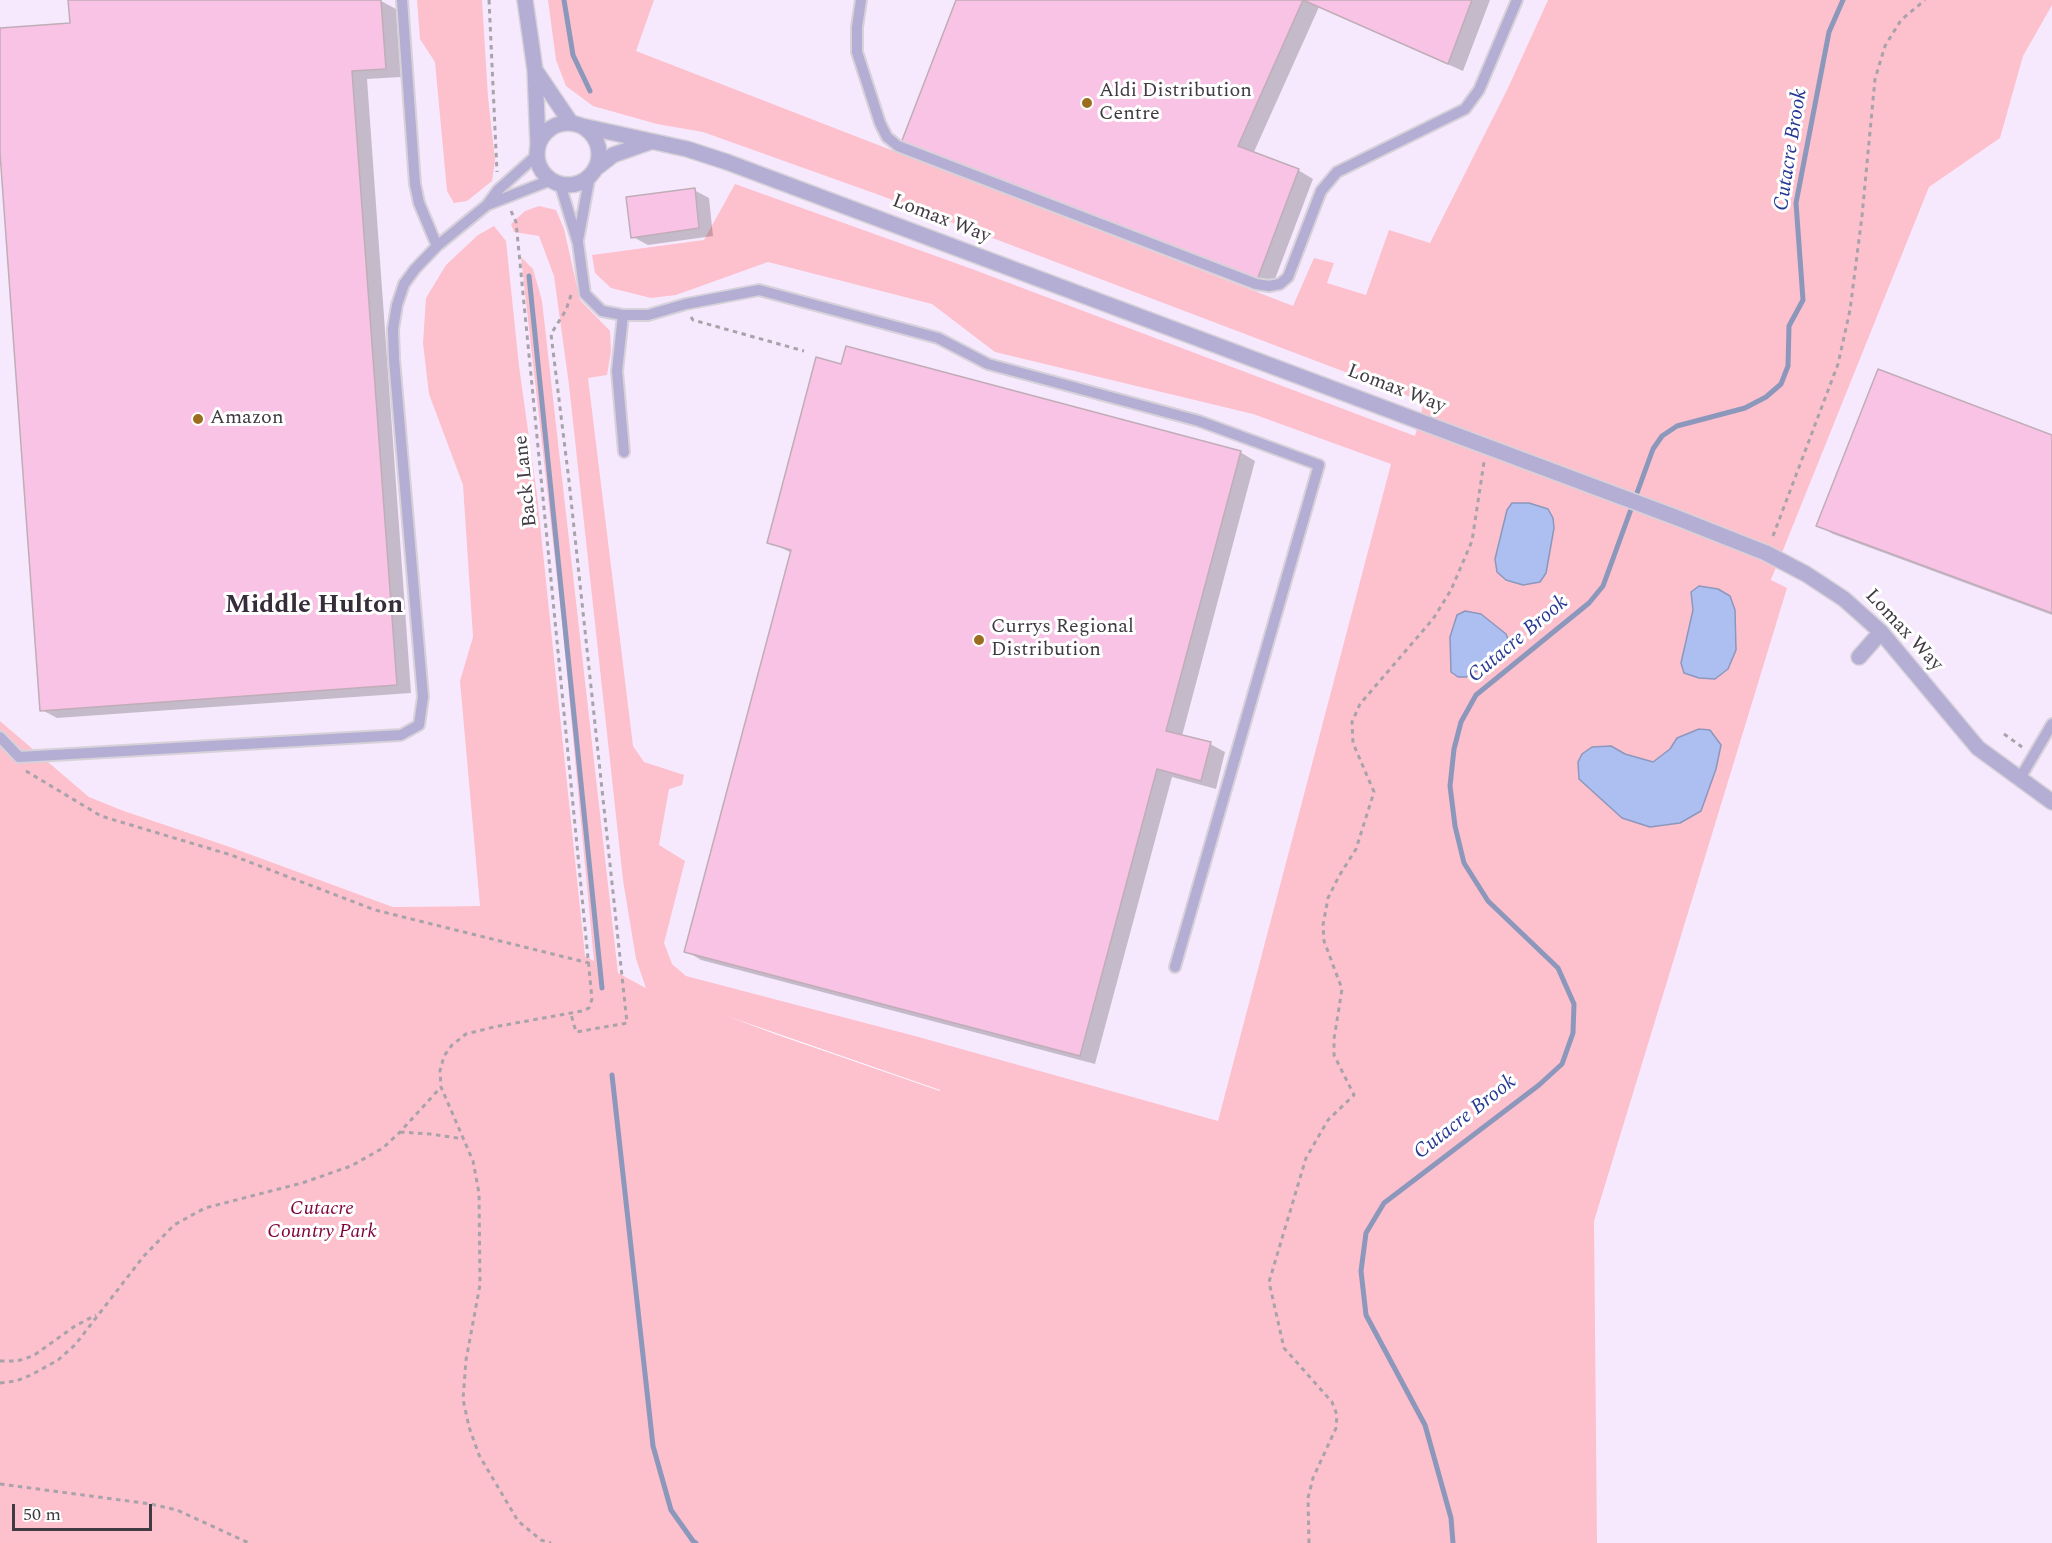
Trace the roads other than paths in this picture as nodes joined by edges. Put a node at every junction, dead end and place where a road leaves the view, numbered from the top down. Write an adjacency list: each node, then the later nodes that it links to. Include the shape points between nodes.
1 (402, 0): 13 (lane, via 415,184)
2 (525, 0): 5 (street)
3 (861, 0): 4 (lane, via 857,52 880,123 898,146 1269,286 1288,277 1321,191 1336,172 1465,110 1479,90)
4 (1517, 0)
5 (535, 70): 6 (street); 8 (street)
6 (576, 125): 7 (street, Lomax Way); 8 (street, via 551,128); 9 (street, via 590,132 598,150)
7 (650, 142): 9 (street, via 613,155); 16 (street, Lomax Way, via 727,162 1675,517 1787,563 1844,599)
8 (537, 149): 10 (street, via 543,173); 11 (lane)
9 (593, 172): 10 (street, via 576,184); 12 (lane)
10 (556, 182): 11 (lane); 12 (lane)
11 (501, 194): 13 (lane)
12 (578, 243): 14 (lane, via 585,294 602,311)
13 (437, 246): 19 (lane, via 404,284 393,328 423,697 419,725 401,735 19,757)
14 (623, 315): 15 (lane, via 617,371); 22 (lane, via 648,315 759,290 938,338 988,364 1199,421 1319,465)
15 (624, 452)
16 (1881, 632): 17 (street); 20 (street, Lomax Way, via 1978,748)
17 (1859, 657)
18 (2052, 724): 20 (lane)
19 (0, 737)
20 (2019, 780): 21 (street, Lomax Way)
21 (2052, 802)
22 (1175, 967)

